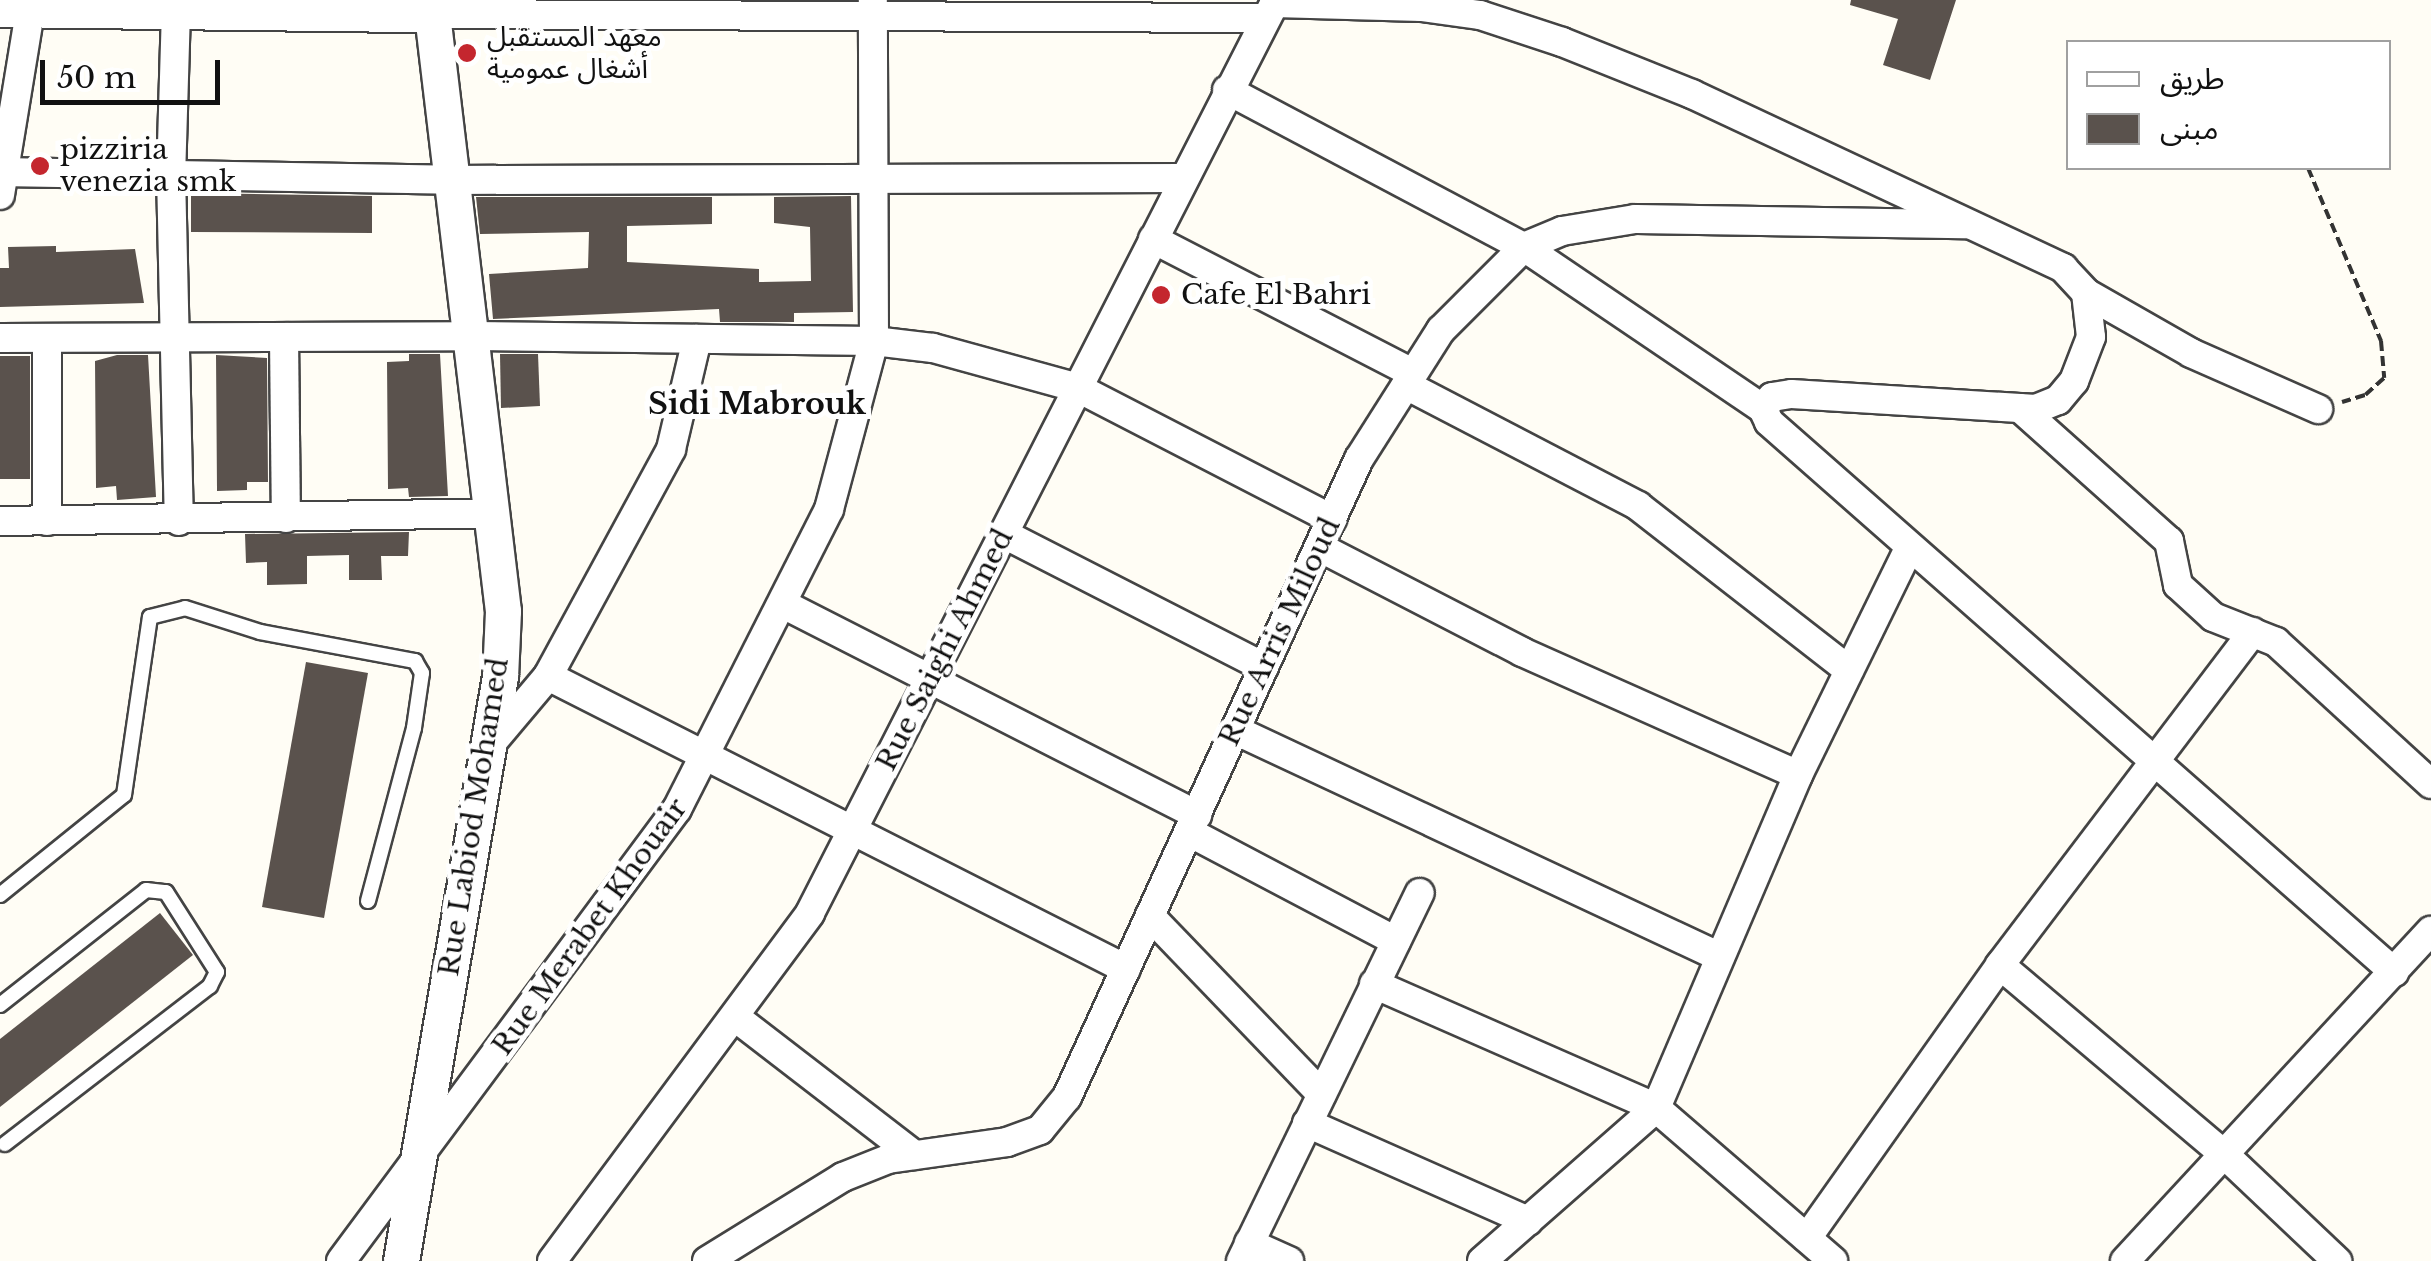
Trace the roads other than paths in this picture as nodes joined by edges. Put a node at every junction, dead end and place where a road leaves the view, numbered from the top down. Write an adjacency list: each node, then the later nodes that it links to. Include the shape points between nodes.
1 (22, 6): 5 (street); 11 (street)
2 (292, 6): 5 (street); 6 (street)
3 (1270, 7): 4 (street); 7 (street, Rue Saighi Ahmed); 13 (street, via 1480,15 1692,94)
4 (873, 8): 6 (street); 10 (street, Rue Merabet Khouair)
5 (176, 10): 8 (street)
6 (432, 14): 12 (street, Rue Labiod Mohamed)
7 (1227, 90): 9 (street, Rue Saighi Ahmed); 15 (street)
8 (171, 174): 11 (street); 12 (street); 21 (street)
9 (1184, 178): 10 (street); 14 (street, Rue Saighi Ahmed)
10 (872, 179): 12 (street); 23 (street, Rue Merabet Khouair)
11 (2, 180)
12 (451, 180): 17 (street, Rue Labiod Mohamed)
13 (1977, 225): 15 (street, Rue Arris Miloud, via 1636,219 1562,231); 16 (street, via 2043,254)
14 (1153, 238): 24 (street); 25 (street, Rue Saighi Ahmed)
15 (1524, 247): 24 (street, Rue Arris Miloud, via 1440,330); 27 (street)
16 (2086, 293): 26 (street, via 2091,338 2074,381 2058,400); 28 (street, via 2191,353)
17 (470, 336): 18 (street); 22 (street); 29 (street, Rue Labiod Mohamed)
18 (284, 337): 21 (street); 30 (street)
19 (0, 338): 20 (street)
20 (47, 338): 21 (street); 33 (street)
21 (173, 338): 34 (street)
22 (697, 339): 23 (street); 42 (street, via 671,448)
23 (874, 341): 25 (street, via 934,348); 38 (street, Rue Merabet Khouair, via 830,510)
24 (1409, 379): 31 (street, Rue Arris Miloud); 41 (street, via 1638,506)
25 (1078, 388): 31 (street); 35 (street, Rue Saighi Ahmed)
26 (2020, 408): 27 (street, via 1791,394 1772,397); 39 (street, via 2169,541 2178,585 2212,618)
27 (1763, 409): 37 (street, via 1786,444)
28 (2318, 409)
29 (491, 514): 30 (street); 45 (street, Rue Labiod Mohamed, via 502,611)
30 (286, 518): 34 (street)
31 (1332, 518): 36 (street, Rue Arris Miloud)
32 (0, 521): 33 (street)
33 (47, 521): 34 (street)
34 (178, 521)
35 (1004, 534): 40 (street); 43 (street, Rue Saighi Ahmed)
36 (1319, 547): 40 (street, Rue Arris Miloud); 48 (street, via 1522,652)
37 (1910, 548): 41 (street); 47 (street)
38 (783, 604): 43 (street); 46 (street, Rue Merabet Khouair)
39 (2253, 632): 47 (street); 49 (street, via 2276,642)
40 (1264, 667): 44 (street, Rue Arris Miloud)
41 (1849, 670): 48 (street)
42 (548, 676): 45 (street); 46 (street)
43 (930, 682): 50 (street); 51 (street, Rue Saighi Ahmed)
44 (1236, 730): 50 (street, Rue Arris Miloud); 58 (street)
45 (489, 746): 71 (street, Rue Labiod Mohamed)
46 (706, 758): 51 (street); 71 (street, Rue Merabet Khouair, via 610,908)
47 (2155, 761): 59 (street); 61 (street)
48 (1798, 774): 58 (street)
49 (2431, 784)
50 (1193, 823): 55 (street, Rue Arris Miloud); 57 (street)
51 (853, 831): 60 (street); 64 (street, Rue Saighi Ahmed, via 810,913)
52 (1420, 893): 57 (street)
53 (0, 895): 54 (lane, via 124,795 150,617 185,608 260,632 415,661 422,673 414,728)
54 (368, 901)
55 (1150, 916): 60 (street, Rue Arris Miloud); 65 (street)
56 (2431, 931): 61 (street)
57 (1396, 942): 62 (street)
58 (1720, 957): 66 (street)
59 (2000, 964): 69 (street); 73 (street)
60 (1126, 969): 70 (street, Rue Arris Miloud, via 1068,1097 1040,1130 1007,1142)
61 (2394, 972): 69 (street)
62 (1374, 984): 65 (street); 66 (street)
63 (0, 1004): 68 (lane, via 146,890 166,892 217,972 210,986)
64 (735, 1017): 70 (street); 77 (street, Rue Saighi Ahmed)
65 (1321, 1094): 67 (street)
66 (1656, 1108): 72 (street); 73 (street)
67 (1307, 1123): 72 (street); 74 (street)
68 (5, 1144)
69 (2224, 1154): 82 (street); 83 (street)
70 (914, 1155): 78 (street, Rue Arris Miloud, via 843,1178)
71 (418, 1158): 75 (street, Rue Merabet Khouair); 76 (street, Rue Labiod Mohamed)
72 (1528, 1221): 80 (street)
73 (1807, 1238): 81 (street)
74 (1245, 1252): 79 (street)
75 (341, 1261)
76 (401, 1261)
77 (552, 1261)
78 (707, 1261)
79 (1289, 1261)
80 (1482, 1261)
81 (1834, 1261)
82 (2125, 1261)
83 (2336, 1261)

